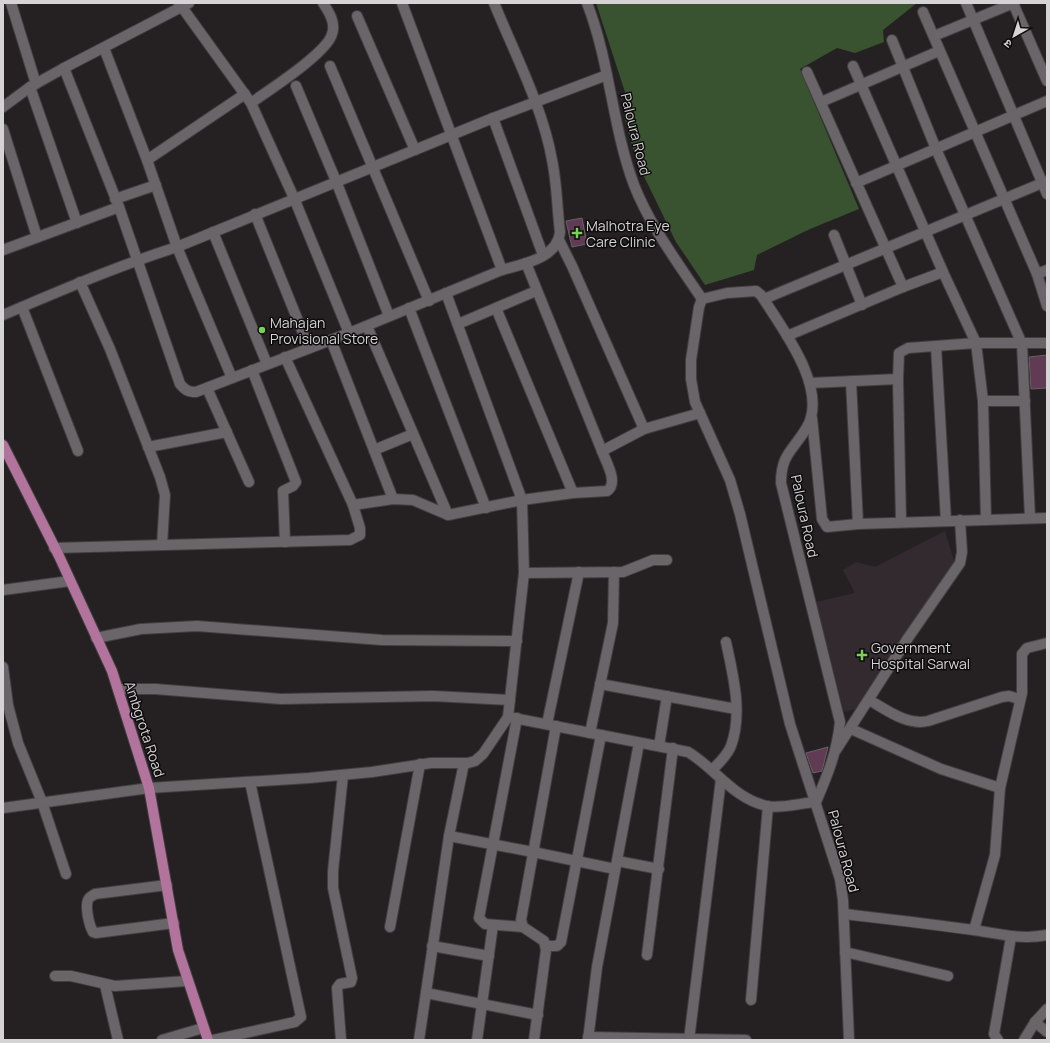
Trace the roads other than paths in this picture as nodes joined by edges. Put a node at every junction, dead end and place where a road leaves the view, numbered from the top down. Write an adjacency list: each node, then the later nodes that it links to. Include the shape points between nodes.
1 (11, 3): 24 (street)
2 (323, 3): 30 (street, via 333,25 330,41 317,54)
3 (402, 3): 36 (street)
4 (494, 3): 29 (street)
5 (587, 3): 21 (street, Paloura Road)
6 (966, 3): 11 (street)
7 (1013, 3): 11 (street); 22 (street)
8 (183, 4): 14 (street); 26 (street)
9 (923, 12): 12 (street)
10 (357, 16): 38 (street)
11 (973, 19): 12 (street); 32 (street)
12 (934, 36): 15 (street)
13 (892, 40): 18 (street)
14 (104, 48): 19 (street); 39 (street)
15 (939, 50): 18 (street); 35 (street)
16 (330, 66): 41 (street)
17 (853, 66): 23 (street)
18 (902, 66): 23 (street); 37 (street)
19 (64, 68): 24 (street); 49 (street)
20 (808, 72): 28 (street)
21 (607, 76): 29 (street); 73 (street, Paloura Road, via 634,185 654,224)
22 (1047, 81)
23 (861, 83): 28 (street); 40 (street)
24 (33, 86): 31 (street); 52 (street)
25 (296, 86): 42 (street)
26 (245, 94): 30 (street); 39 (street)
27 (1047, 101): 32 (street)
28 (820, 102): 44 (street)
29 (535, 103): 33 (street); 57 (street, via 552,160)
30 (251, 104): 47 (street)
31 (3, 107)
32 (1014, 115): 35 (street); 43 (street)
33 (493, 118): 36 (street); 61 (street)
34 (3, 129): 56 (street)
35 (975, 131): 37 (street); 48 (street)
36 (452, 135): 38 (street); 65 (street)
37 (936, 149): 40 (street); 51 (street)
38 (415, 150): 41 (street)
39 (147, 160): 45 (street)
40 (898, 165): 44 (street); 54 (street)
41 (373, 166): 42 (street); 75 (street)
42 (336, 181): 47 (street); 82 (street)
43 (1045, 182): 46 (street); 48 (street)
44 (856, 183): 59 (street)
45 (156, 185): 49 (street); 58 (street)
46 (1047, 194)
47 (294, 198): 50 (street); 85 (street)
48 (1004, 199): 51 (street); 68 (street)
49 (117, 203): 52 (street); 62 (street)
50 (255, 214): 53 (street); 92 (street)
51 (965, 215): 54 (street); 90 (street)
52 (78, 223): 56 (street)
53 (213, 232): 58 (street); 94 (street)
54 (926, 232): 59 (street); 67 (street)
55 (834, 235): 64 (street)
56 (38, 237): 60 (street)
57 (559, 240): 61 (street, via 554,248); 105 (street)
58 (177, 247): 62 (street); 96 (street)
59 (886, 249): 64 (street); 70 (street)
60 (3, 250)
61 (543, 255): 63 (street)
62 (138, 259): 69 (street); 100 (street, via 180,384 190,392)
63 (526, 263): 65 (street); 71 (street)
64 (846, 265): 74 (street); 76 (street)
65 (502, 270): 72 (street)
66 (1047, 270): 68 (street)
67 (943, 272): 70 (street); 88 (street)
68 (1037, 274): 77 (street)
69 (80, 282): 78 (street); 109 (street)
70 (903, 287): 76 (street)
71 (536, 291): 80 (street); 112 (street)
72 (446, 293): 75 (street); 83 (street)
73 (702, 299): 74 (street, via 756,291); 103 (street, via 691,360 691,379)
74 (764, 300): 86 (street, Paloura Road)
75 (429, 301): 79 (street)
76 (862, 305): 86 (street)
77 (1047, 306)
78 (22, 307): 81 (street); 111 (street)
79 (409, 308): 82 (street); 119 (street)
80 (496, 308): 83 (street); 115 (street)
81 (3, 315)
82 (389, 316): 84 (street)
83 (458, 324): 117 (street)
84 (367, 326): 85 (street); 107 (street)
85 (349, 333): 87 (street)
86 (787, 336): 99 (street, Paloura Road)
87 (331, 340): 92 (street); 110 (street)
88 (976, 343): 90 (street); 91 (street); 101 (street)
89 (1047, 343): 90 (street)
90 (1022, 344): 102 (street)
91 (936, 346): 97 (street, via 903,349 899,353); 125 (street)
92 (309, 348): 93 (street)
93 (285, 357): 94 (street); 118 (street)
94 (267, 364): 95 (street)
95 (252, 370): 96 (street); 128 (street, via 296,482 284,491)
96 (232, 378): 100 (street)
97 (898, 379): 98 (street); 126 (street)
98 (851, 381): 99 (street); 127 (street)
99 (810, 383): 104 (street, Paloura Road, via 814,405)
100 (207, 388): 106 (street)
101 (983, 401): 102 (street); 124 (street)
102 (1025, 401): 121 (street)
103 (700, 413): 105 (street); 167 (street, via 730,480 790,724)
104 (812, 418): 127 (street, via 823,524 827,527); 157 (street, Paloura Road, via 785,457 781,469 781,483 838,708 840,722)
105 (644, 429): 112 (street)
106 (227, 432): 109 (street); 114 (street)
107 (413, 434): 110 (street); 120 (street)
108 (3, 445): 113 (main road, Ambgrota Road)
109 (148, 447): 129 (street, via 165,495)
110 (374, 450): 116 (street)
111 (78, 451)
112 (602, 451): 115 (street, via 612,478 610,488 606,491)
113 (7, 460): 130 (main road, Ambgrota Road)
114 (249, 482)
115 (574, 493): 117 (street)
116 (393, 499): 118 (street); 120 (street, via 413,500)
117 (522, 500): 119 (street); 134 (street)
118 (353, 505): 128 (street, via 360,528 360,535 356,538)
119 (486, 508): 120 (street)
120 (448, 515)
121 (1030, 518): 122 (street); 124 (street)
122 (1047, 518)
123 (960, 520): 124 (street); 125 (street); 147 (street, via 960,563)
124 (986, 520)
125 (946, 521): 126 (street)
126 (901, 522): 127 (street)
127 (858, 524)
128 (286, 542): 129 (street)
129 (162, 545): 130 (street)
130 (54, 548): 135 (main road, Ambgrota Road)
131 (667, 560): 133 (street, via 653,560 630,570)
132 (579, 572): 133 (street); 134 (street); 150 (street)
133 (614, 572): 142 (street, via 613,623)
134 (524, 573): 138 (street)
135 (70, 581): 136 (street); 137 (main road, Ambgrota Road)
136 (3, 590)
137 (96, 638): 138 (street, via 141,629 197,626 382,640); 143 (main road, Ambgrota Road)
138 (517, 641): 146 (street)
139 (726, 642): 148 (street, via 734,679)
140 (1047, 643): 145 (street, via 1027,648 1022,654 1022,693)
141 (3, 667): 166 (street, via 8,705 15,731)
142 (600, 684): 144 (street); 152 (street)
143 (118, 689): 146 (street, via 155,689 281,699 433,696); 164 (main road, Ambgrota Road)
144 (667, 696): 148 (street); 155 (street)
145 (1019, 699): 147 (street, via 1002,697 915,723); 165 (street)
146 (510, 700): 149 (street)
147 (869, 700): 151 (street)
148 (736, 709): 160 (street, via 731,746)
149 (513, 717): 150 (street); 158 (street, via 484,754 474,761); 171 (street)
150 (552, 725): 152 (street); 172 (street)
151 (851, 730): 157 (street); 165 (street, via 941,768)
152 (590, 733): 153 (street)
153 (601, 735): 154 (street); 173 (street)
154 (639, 742): 155 (street); 174 (street)
155 (660, 746): 156 (street)
156 (673, 748): 160 (street, via 688,752); 175 (street)
157 (836, 750): 167 (street, Paloura Road)
158 (464, 763): 159 (street); 170 (street)
159 (420, 764): 161 (street); 181 (street)
160 (712, 770): 162 (street)
161 (343, 775): 163 (street); 208 (street, via 333,888 352,978 351,982 340,984 337,988)
162 (721, 779): 168 (street, via 739,793); 212 (street)
163 (250, 782): 164 (street); 207 (street, via 301,1017 295,1022)
164 (149, 788): 166 (street); 177 (main road, Ambgrota Road)
165 (1000, 788): 183 (street, via 995,855)
166 (42, 802): 169 (street); 176 (street)
167 (816, 802): 168 (street); 178 (street, Paloura Road, via 840,879)
168 (768, 806): 196 (street)
169 (3, 808)
170 (449, 836): 171 (street); 186 (street)
171 (492, 844): 172 (street); 180 (street, via 478,918 482,923)
172 (533, 852): 173 (street); 182 (street, via 521,920)
173 (576, 861): 174 (street); 187 (street, via 561,942 558,946)
174 (616, 865): 175 (street); 203 (street, via 597,967)
175 (659, 869): 189 (street)
176 (66, 874)
177 (167, 884): 179 (main road, Ambgrota Road); 179 (street, via 95,894 87,903 89,923 96,933)
178 (844, 914): 183 (street); 188 (street, Paloura Road)
179 (174, 923): 193 (main road, Ambgrota Road, via 178,950)
180 (493, 925): 182 (street); 190 (street)
181 (390, 927)
182 (523, 927): 187 (street, via 541,939)
183 (974, 930): 185 (street)
184 (1047, 935): 185 (street)
185 (1012, 937): 215 (street, via 994,1034)
186 (432, 946): 190 (street); 195 (street)
187 (546, 946): 199 (street)
188 (845, 952): 192 (street); 214 (street, Paloura Road)
189 (648, 955)
190 (488, 956): 197 (street)
191 (55, 976): 194 (street, via 72,976)
192 (948, 976)
193 (187, 981): 194 (street); 201 (main road, Ambgrota Road)
194 (105, 985): 204 (street)
195 (426, 993): 197 (street); 209 (street)
196 (751, 1000)
197 (481, 1004): 199 (street); 210 (street)
198 (1047, 1010): 200 (street)
199 (538, 1015): 211 (street)
200 (1035, 1022): 202 (street); 216 (street)
201 (203, 1028): 205 (street); 206 (main road, Ambgrota Road)
202 (1047, 1032)
203 (588, 1039): 212 (street)
204 (118, 1040)
205 (162, 1040)
206 (208, 1040)
207 (213, 1040)
208 (341, 1040)
209 (419, 1040)
210 (477, 1040)
211 (534, 1040)
212 (689, 1040): 213 (street)
213 (746, 1040)
214 (849, 1040)
215 (998, 1040)
216 (1024, 1040)

